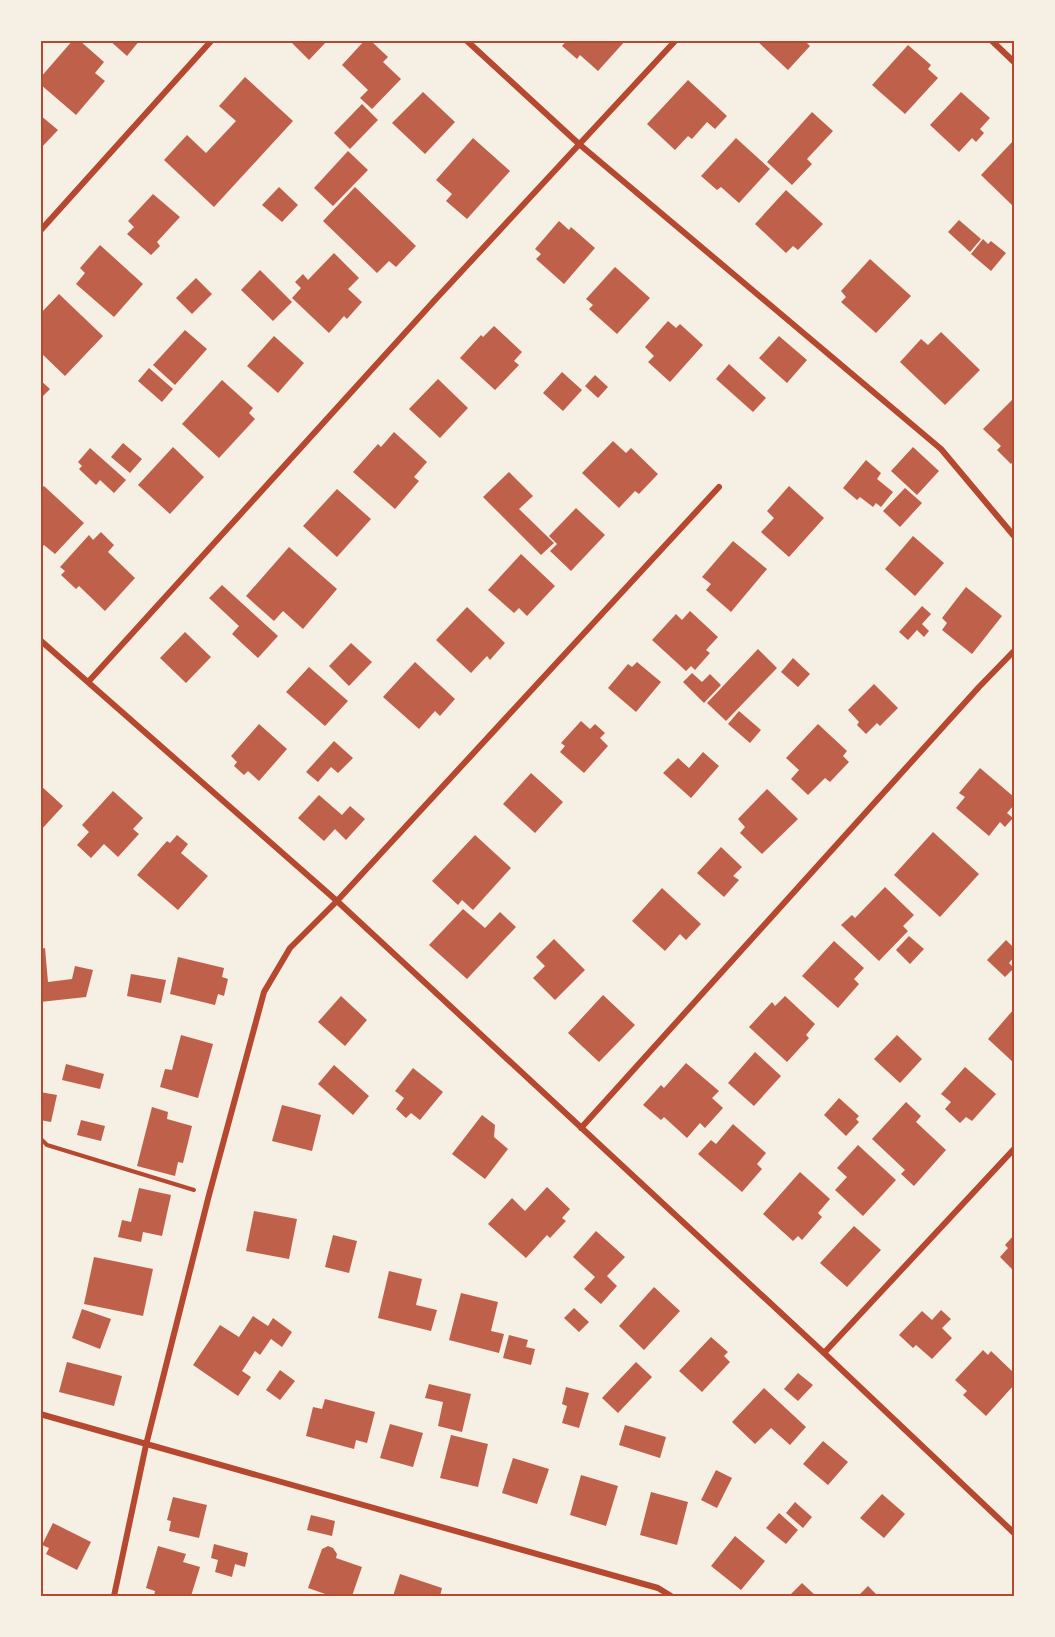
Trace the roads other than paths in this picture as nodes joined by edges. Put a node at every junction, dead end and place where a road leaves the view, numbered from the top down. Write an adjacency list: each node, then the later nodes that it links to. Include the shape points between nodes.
1 (212, 40): 7 (street)
2 (466, 40): 6 (street)
3 (676, 40): 6 (street)
4 (990, 40): 5 (street)
5 (1014, 62)
6 (579, 144): 9 (street, via 941,449); 12 (street)
7 (40, 231)
8 (719, 487): 13 (street)
9 (1014, 536)
10 (40, 640): 12 (street)
11 (1014, 651): 14 (street)
12 (89, 681): 13 (street)
13 (337, 901): 14 (street); 18 (street, via 290,948 264,992)
14 (581, 1128): 16 (street)
15 (1014, 1149): 16 (street)
16 (824, 1353): 19 (street)
17 (40, 1414): 18 (street)
18 (146, 1445): 20 (street); 21 (street, via 658,1588)
19 (1014, 1533)
20 (114, 1596)
21 (671, 1596)

